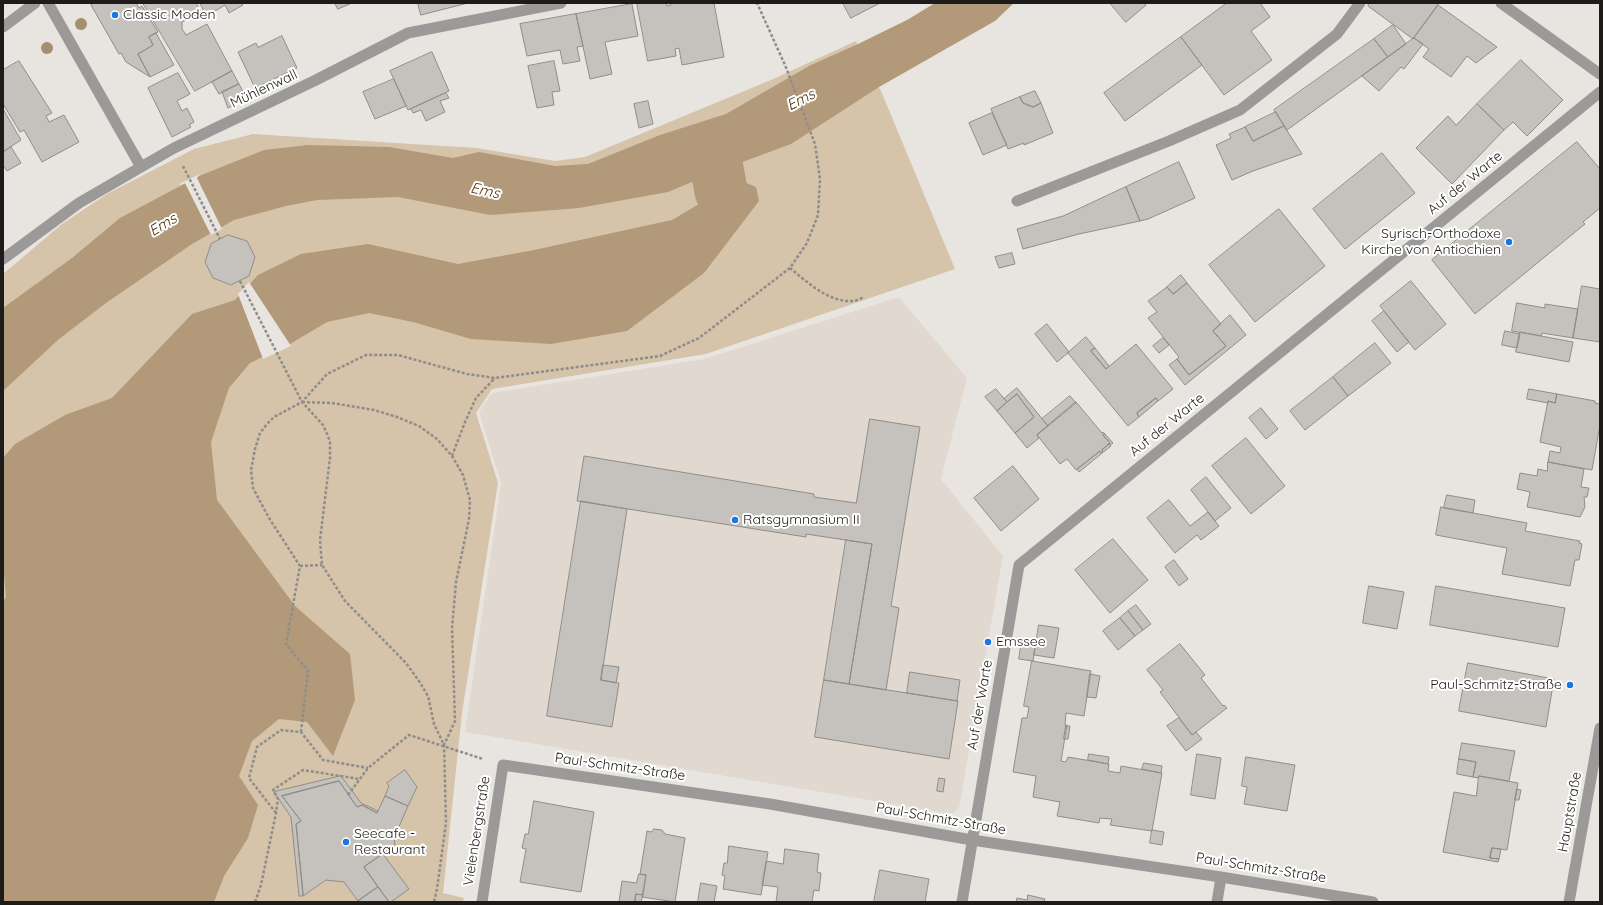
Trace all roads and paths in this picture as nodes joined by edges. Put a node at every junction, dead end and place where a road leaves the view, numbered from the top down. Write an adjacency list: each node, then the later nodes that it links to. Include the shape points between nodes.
1 (35, 3): 7 (street)
2 (48, 3): 10 (street)
3 (561, 3): 10 (street, Mühlenwall, via 408,33)
4 (757, 3): 15 (path, via 785,65 815,144 820,179 818,215 807,243)
5 (1360, 3): 12 (street, via 1337,34 1240,110)
6 (1502, 3): 8 (street)
7 (3, 27)
8 (1600, 74)
9 (1600, 92): 31 (street, Auf der Warte, via 1019,565)
10 (140, 166): 14 (street, Mühlenwall, via 79,203)
11 (189, 176): 13 (path)
12 (1017, 201)
13 (220, 240)
14 (3, 258)
15 (790, 268): 17 (path, via 823,292 838,299 852,301); 18 (path, via 699,338 660,356)
16 (240, 281): 19 (path)
17 (864, 298)
18 (495, 378): 19 (path, via 467,374 398,355 366,355 327,374); 20 (path, via 476,398)
19 (302, 402): 20 (path, via 332,403 374,410 397,417 419,426 437,439); 21 (path, via 323,425 330,442 320,540); 22 (path, via 274,417 260,433 254,449 251,470 253,488 268,518)
20 (452, 456): 25 (path, via 470,500 469,519 456,582 452,628 455,721)
21 (322, 565): 22 (path); 25 (path, via 344,601 406,663 420,681 428,696 434,724)
22 (300, 566): 24 (path, via 286,644 308,671)
23 (1600, 728): 39 (street, Hauptstraße)
24 (300, 732): 27 (path, via 323,760); 30 (path, via 281,730 257,747 249,778)
25 (444, 745): 26 (path); 27 (path, via 409,735); 34 (path, via 446,822 438,889)
26 (503, 765): 31 (street, Paul-Schmitz-Straße, via 770,804); 35 (street, Vielenbergstraße)
27 (368, 768): 28 (path)
28 (359, 780): 29 (path); 30 (path, via 303,770 273,790 278,799)
29 (348, 794)
30 (276, 813): 33 (path)
31 (972, 840): 32 (street, Paul-Schmitz-Straße); 36 (street, Auf der Warte)
32 (1221, 877): 37 (street); 38 (street, Paul-Schmitz-Straße)
33 (255, 902)
34 (434, 902)
35 (482, 902)
36 (962, 902)
37 (1217, 902)
38 (1374, 902)
39 (1569, 902)

